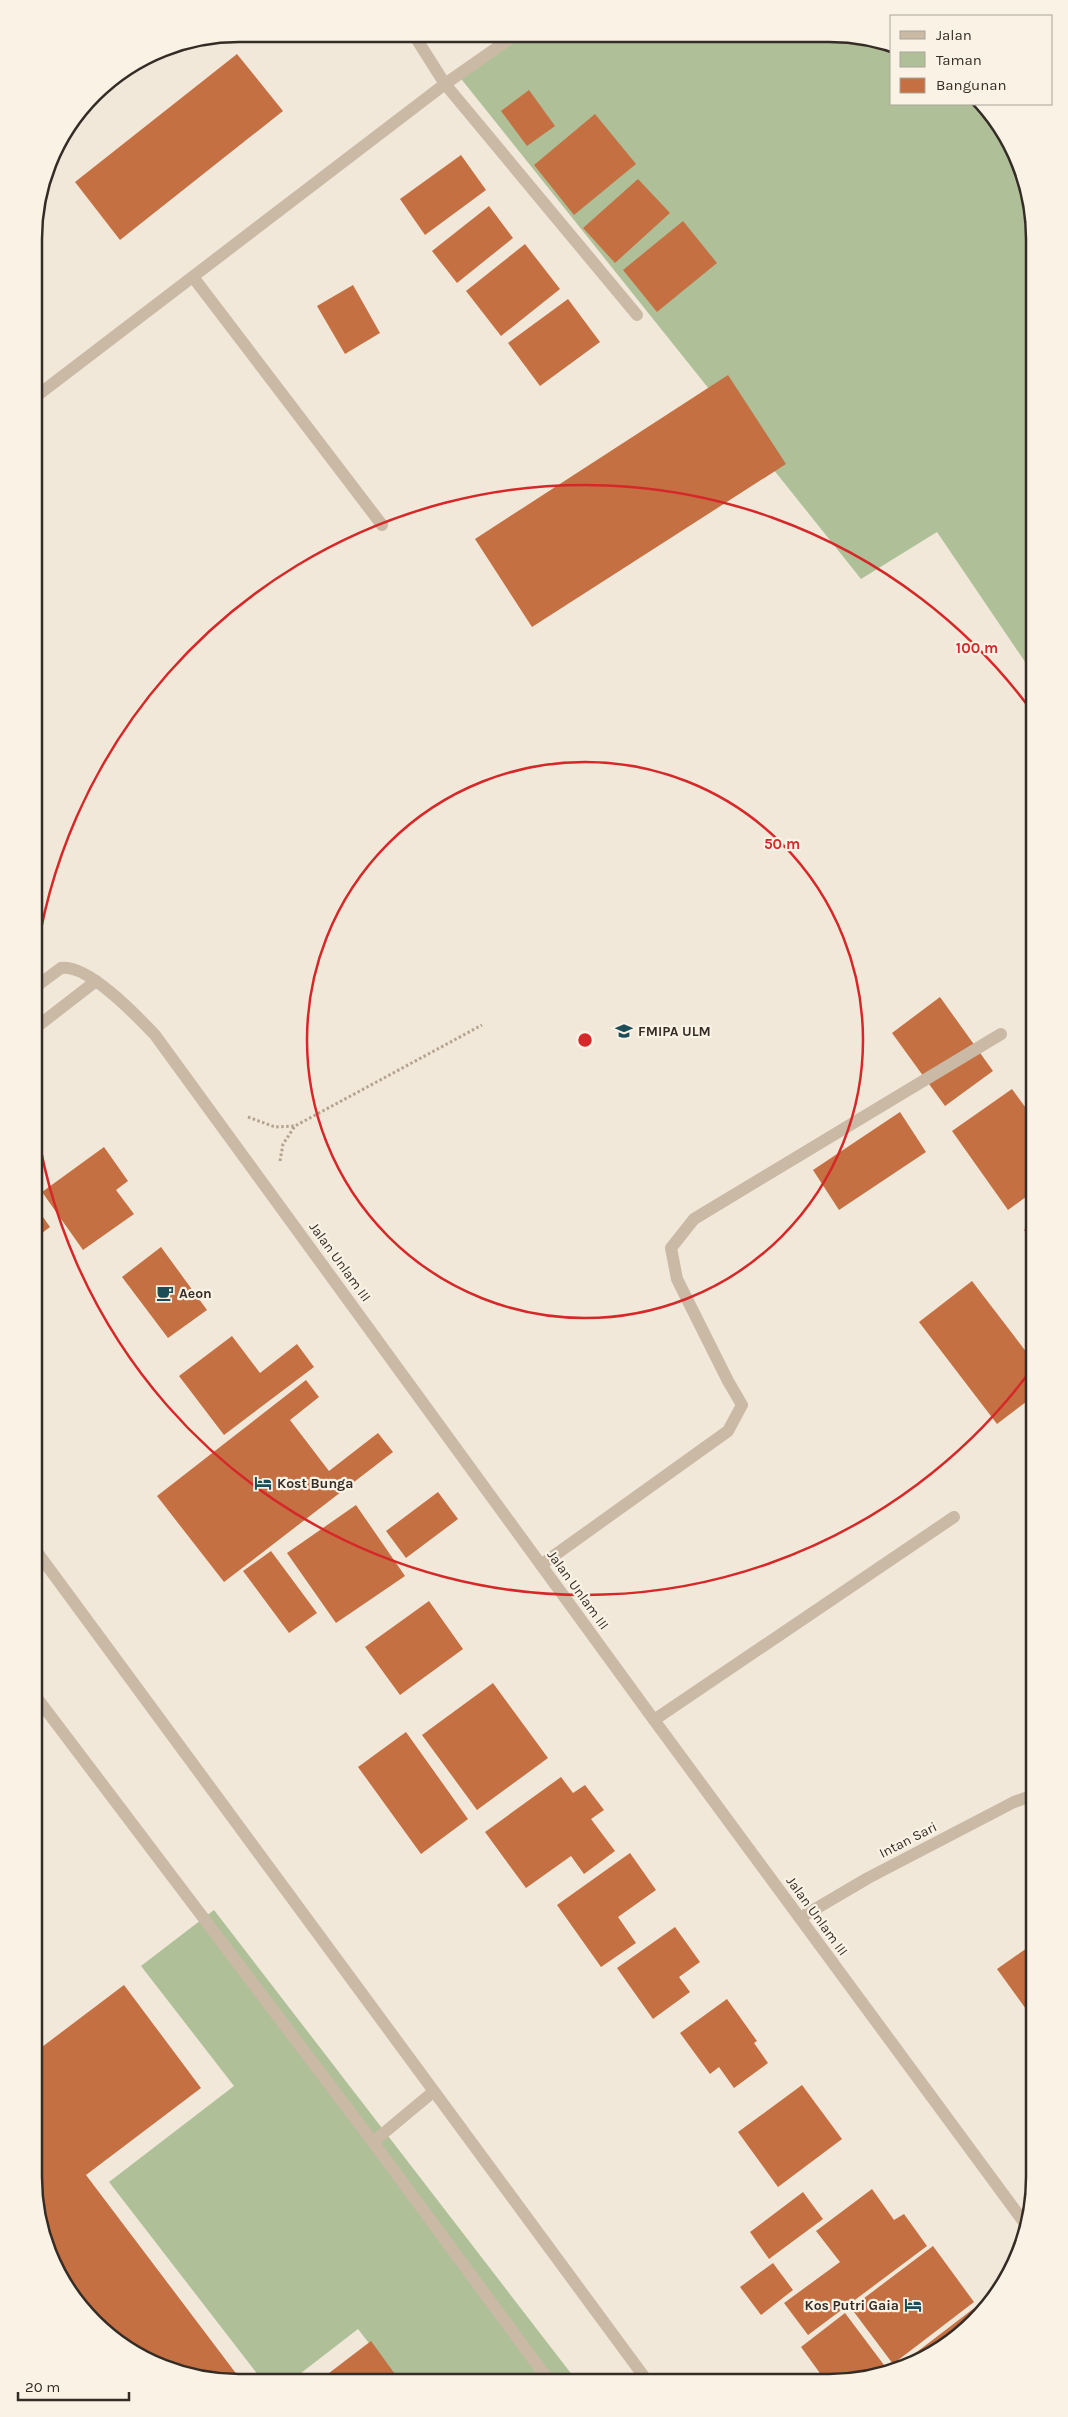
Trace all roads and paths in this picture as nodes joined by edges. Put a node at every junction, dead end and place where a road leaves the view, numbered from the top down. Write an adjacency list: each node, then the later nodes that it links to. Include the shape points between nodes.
1 (419, 42): 3 (street)
2 (506, 42): 3 (street)
3 (446, 84): 4 (street); 5 (street)
4 (193, 277): 6 (street); 7 (street)
5 (637, 315)
6 (42, 392)
7 (382, 525)
8 (96, 981): 9 (street, Jalan Unlam III, via 67,967); 10 (street); 16 (street, Jalan Unlam III, via 155,1035)
9 (42, 982)
10 (42, 1023)
11 (482, 1025): 13 (path, via 296,1126 283,1144)
12 (1001, 1034): 16 (street, via 694,1219 671,1248 677,1279 742,1404 728,1431)
13 (282, 1171)
14 (954, 1517): 18 (street)
15 (42, 1559): 21 (street)
16 (541, 1565): 18 (street, Jalan Unlam III)
17 (42, 1705): 22 (street)
18 (654, 1720): 20 (street, Jalan Unlam III)
19 (1026, 1798): 20 (street, Intan Sari, via 877,1873)
20 (800, 1918): 23 (street, Jalan Unlam III)
21 (433, 2092): 22 (street); 25 (street)
22 (373, 2142): 24 (street)
23 (1021, 2219)
24 (544, 2374)
25 (642, 2374)

